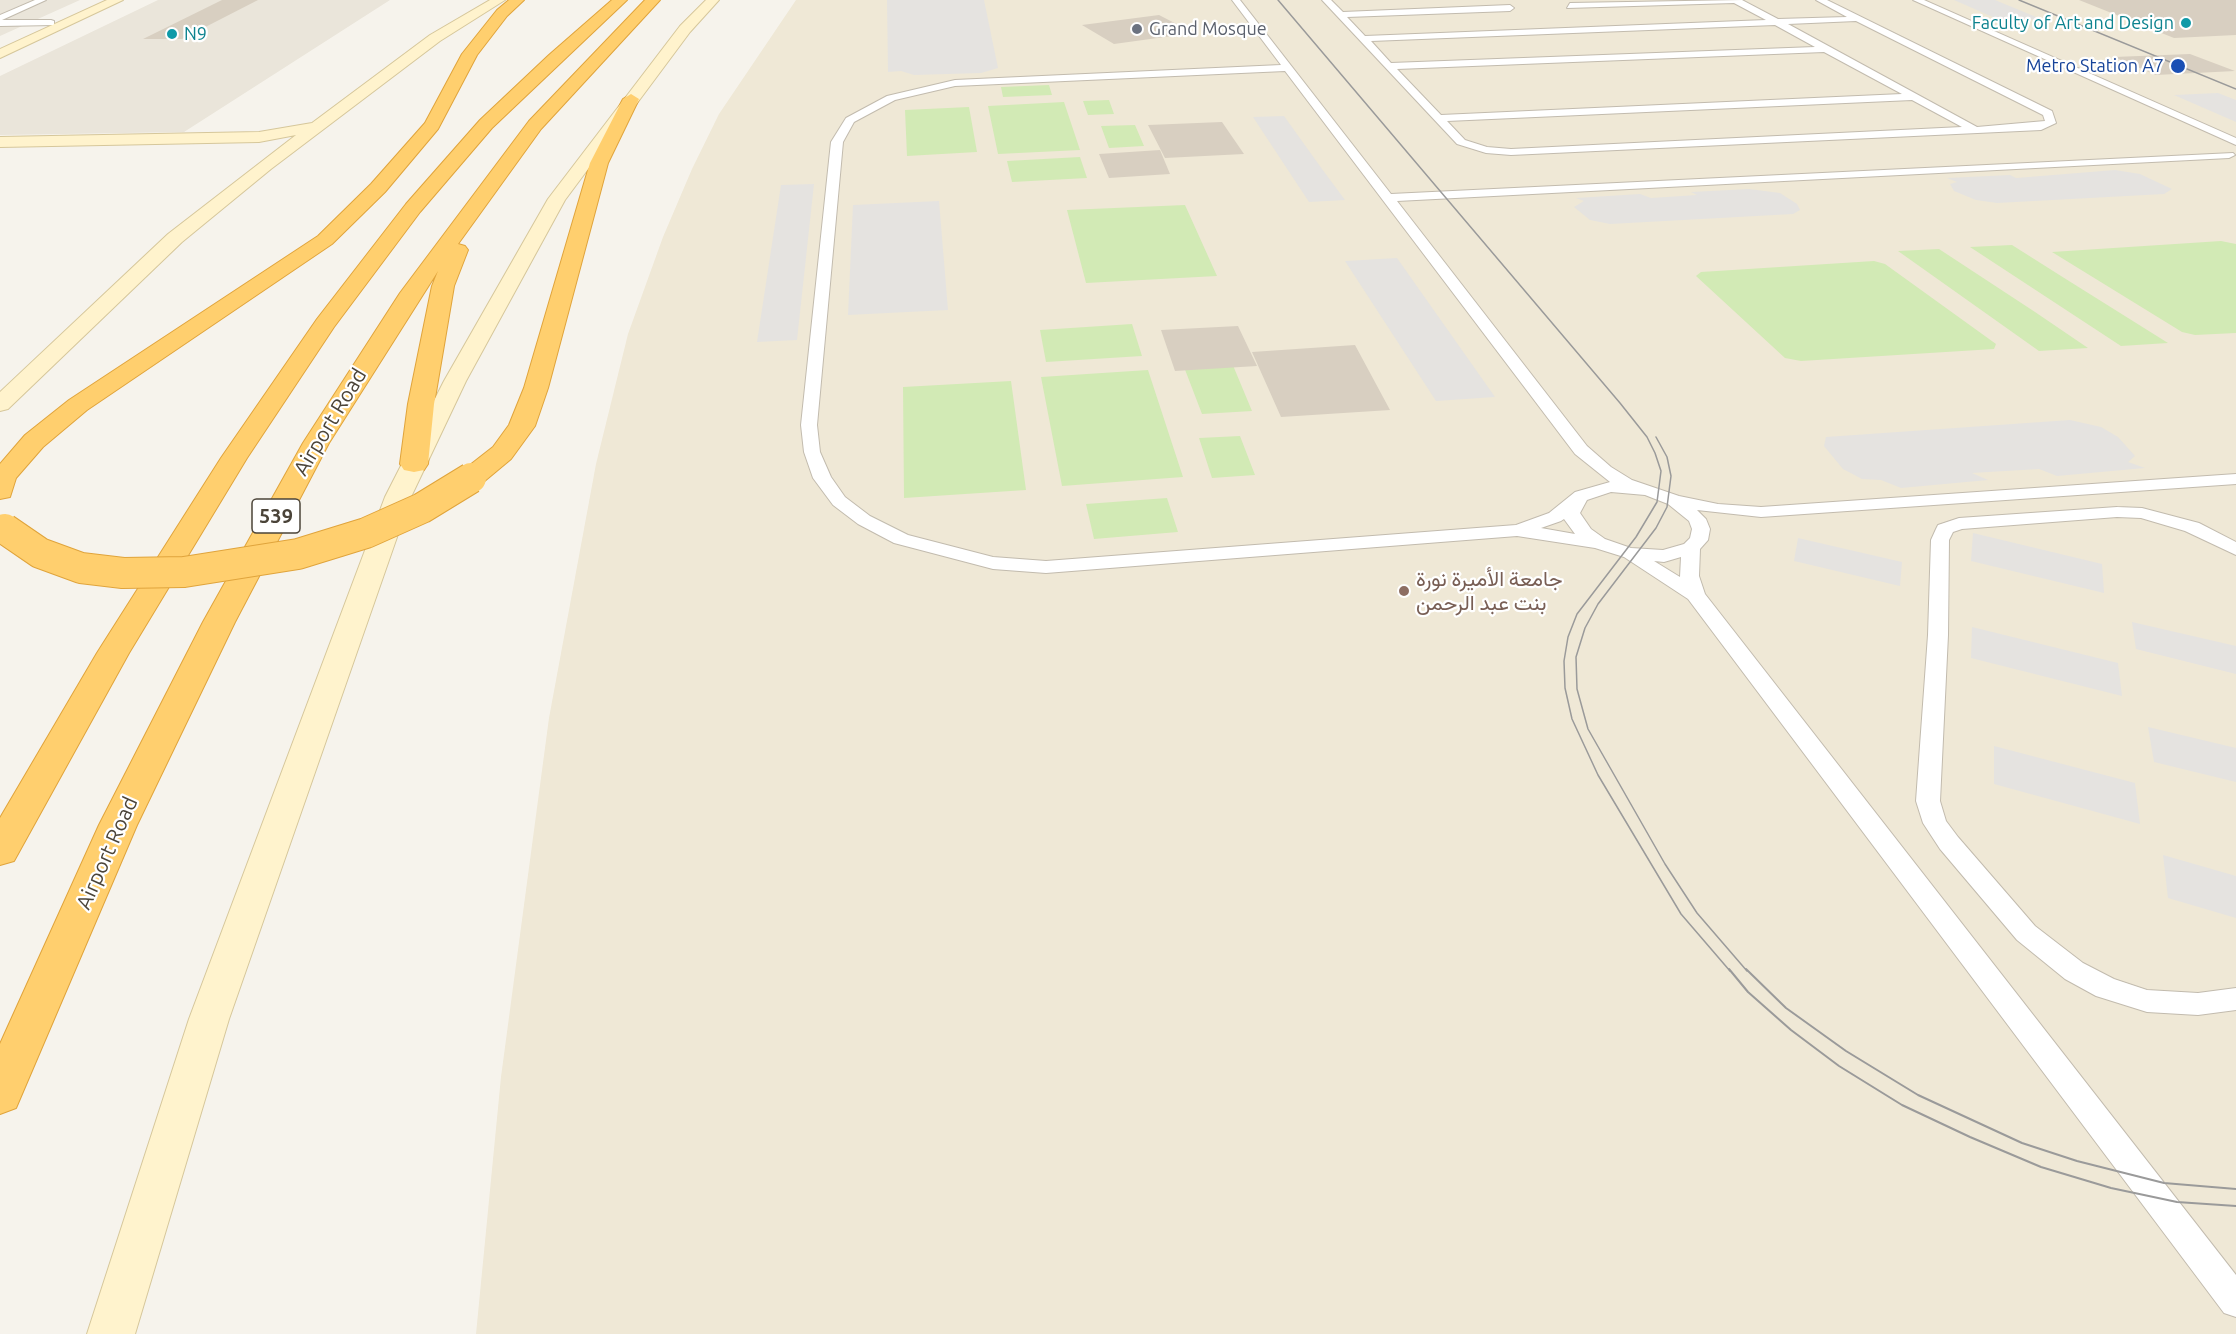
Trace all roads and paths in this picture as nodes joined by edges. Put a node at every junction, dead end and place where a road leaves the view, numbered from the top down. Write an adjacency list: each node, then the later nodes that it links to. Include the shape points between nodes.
1 (102, 0): 22 (main road)
2 (117, 0): 29 (main road)
3 (499, 0): 35 (main road, via 435,38)
4 (517, 0): 52 (highway, via 470,54 432,125 378,188 325,240 78,405 34,441 3,477)
5 (620, 0): 64 (highway, via 486,124 413,208 325,324 234,458 113,653)
6 (653, 0): 46 (highway, Airport Road / 539, via 535,126)
7 (713, 0): 33 (main road, via 685,29)
8 (1236, 0): 31 (street)
9 (1326, 0): 18 (street)
10 (1498, 0): 17 (street)
11 (1820, 0): 20 (street)
12 (1917, 0): 40 (street)
13 (1936, 0): 37 (street)
14 (39, 1): 15 (street); 19 (street)
15 (12, 3)
16 (1566, 3): 23 (street, via 1736,0); 24 (street)
17 (1517, 14): 18 (street); 25 (street)
18 (1340, 15): 26 (street)
19 (0, 18)
20 (1859, 19): 23 (street); 36 (street, via 2051,117 2051,123 2041,127)
21 (0, 23): 22 (street)
22 (51, 23): 27 (main road)
23 (1778, 23): 24 (street); 28 (street)
24 (1604, 30): 25 (street)
25 (1540, 32): 26 (street)
26 (1363, 39): 30 (street)
27 (0, 46)
28 (1825, 49): 30 (street); 32 (street)
29 (0, 54)
30 (1388, 66): 34 (street)
31 (1288, 68): 45 (street); 57 (street, via 955,83 891,98 850,120 837,142 808,425 812,452 822,478 839,501 864,520 901,539 1004,564 1046,567 1119,563)
32 (1914, 97): 34 (street); 36 (street)
33 (631, 99): 49 (main road, via 557,199 455,381); 56 (highway, bridge, via 599,163 522,426 502,453 471,478 422,508 366,533 298,554 184,572 123,573 81,568 40,553)
34 (1438, 118): 36 (street, via 1461,142 1511,152)
35 (318, 126): 38 (main road); 44 (main road)
36 (1975, 130)
37 (2236, 132)
38 (259, 137): 39 (main road); 41 (main road, via 261,140 256,143)
39 (0, 142)
40 (2236, 142)
41 (240, 146): 42 (main road); 44 (main road, via 261,154)
42 (0, 151)
43 (2234, 155): 45 (street)
44 (265, 165): 47 (main road, via 176,238)
45 (1391, 198): 48 (street)
46 (480, 200): 49 (highway, via 443,286); 66 (highway, Airport Road / 539, via 408,297 316,443 219,622 118,825)
47 (0, 404)
48 (1581, 450): 51 (street, via 1626,484); 53 (street, via 1587,483)
49 (414, 464): 68 (main road, via 334,670 213,1008)
50 (2236, 479): 55 (street)
51 (1648, 490): 53 (street, via 1610,487); 54 (street)
52 (0, 491)
53 (1577, 500): 57 (street, via 1555,517); 59 (street, via 1572,513 1575,523)
54 (1674, 500): 55 (street); 58 (street, via 1697,519)
55 (1761, 512): 58 (street)
56 (2, 522)
57 (1517, 530): 59 (street)
58 (1701, 530): 60 (street, via 1699,540)
59 (1598, 543): 62 (street)
60 (1691, 548): 62 (street, via 1664,556); 63 (street, via 1689,576)
61 (2236, 549): 65 (street, via 2192,526 2142,513 1959,524 1945,529 1940,540 1928,801 1935,823 1949,843 2026,933 2074,971 2106,988 2147,1001 2198,1004)
62 (1629, 554): 63 (street)
63 (1695, 595): 67 (street)
64 (0, 851)
65 (2236, 999)
66 (0, 1094)
67 (2236, 1301)
68 (111, 1334)

